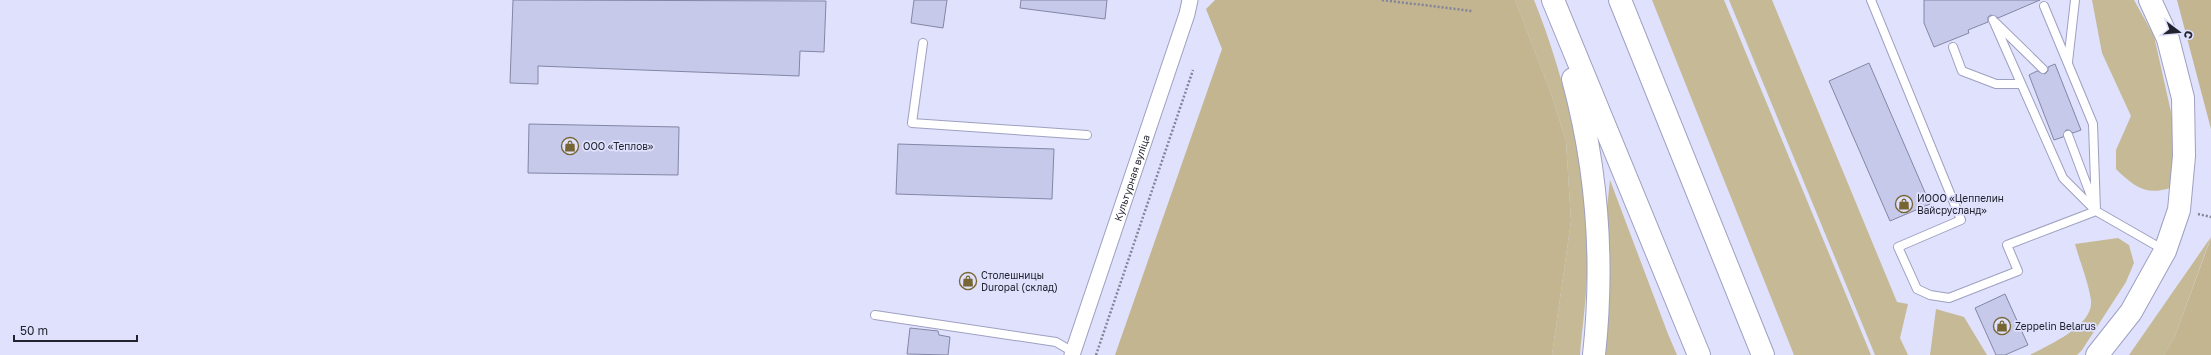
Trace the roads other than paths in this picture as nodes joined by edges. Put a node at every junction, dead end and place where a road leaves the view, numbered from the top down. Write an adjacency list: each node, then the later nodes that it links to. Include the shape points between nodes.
1 (1190, 0): 18 (street, Культурная вуліца)
2 (1553, 0): 19 (highway, via 1580,102 1590,159 1598,267); 20 (highway)
3 (1620, 0): 21 (highway)
4 (1871, 0): 15 (lane, via 1961,220 1898,247 1917,289 1930,295 1949,298 2018,271 2007,245)
5 (2074, 0): 10 (lane)
6 (2150, 0): 16 (highway, via 2168,39 2183,98 2184,156 2179,210)
7 (2044, 6): 10 (lane)
8 (923, 43): 13 (lane, via 912,123)
9 (1953, 48): 12 (lane, via 1962,71 1996,84)
10 (2068, 63): 15 (lane, via 2093,124)
11 (2043, 69): 12 (lane, via 1993,20)
12 (2020, 84): 15 (lane, via 2063,178)
13 (1087, 135)
14 (2068, 135): 15 (lane)
15 (2096, 210): 16 (lane)
16 (2165, 251): 22 (highway, via 2131,312)
17 (876, 315): 18 (lane, via 1056,342)
18 (1072, 354)
19 (1594, 355)
20 (1699, 355)
21 (1762, 355)
22 (2097, 355)

